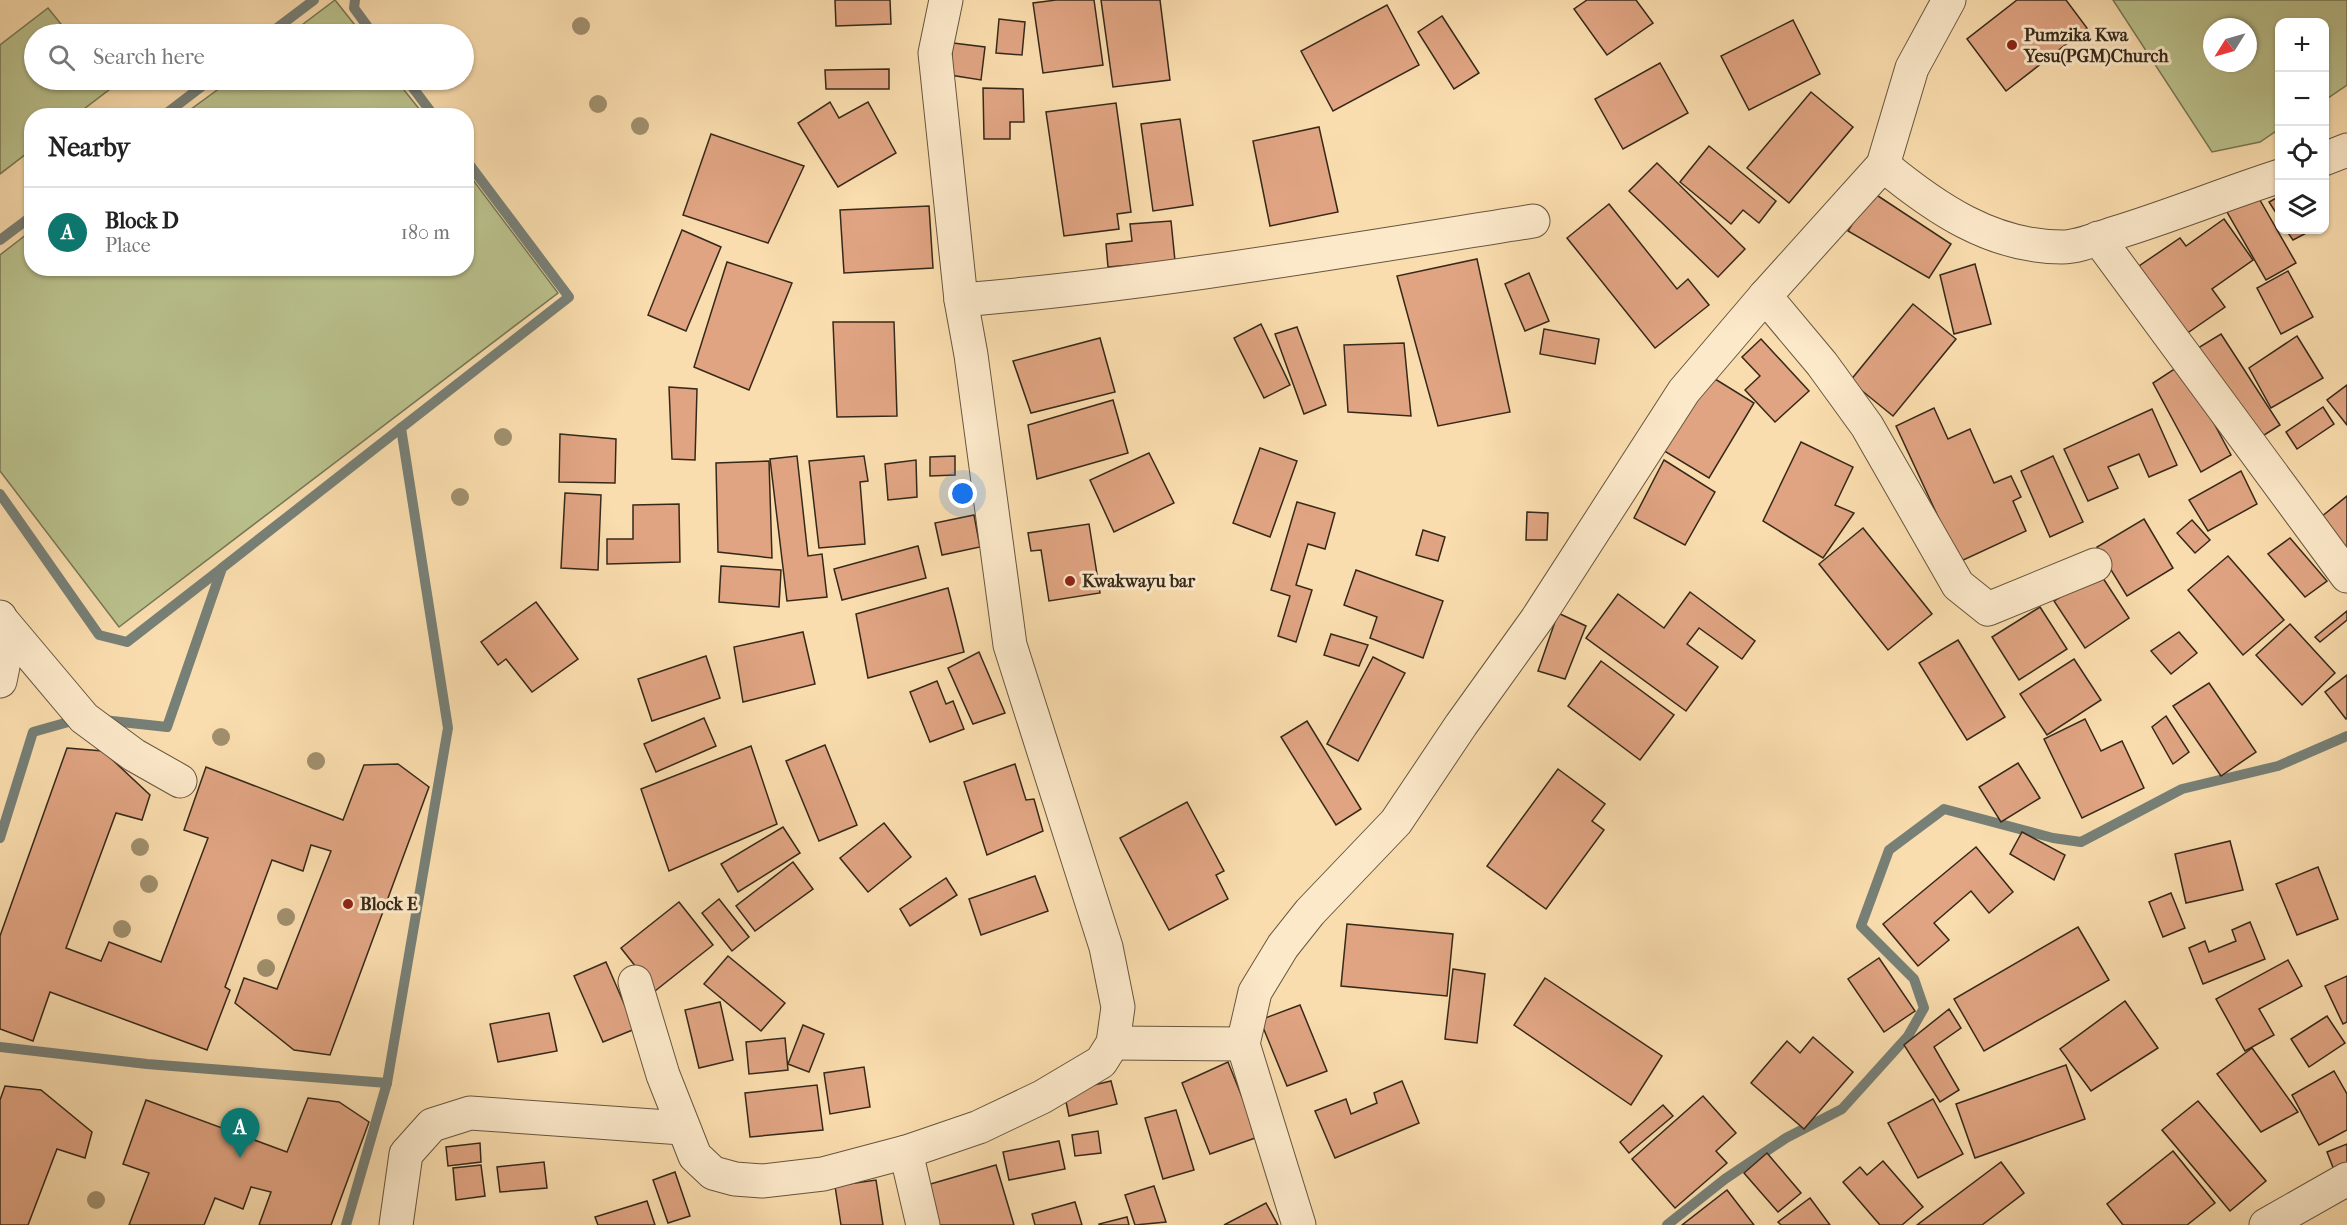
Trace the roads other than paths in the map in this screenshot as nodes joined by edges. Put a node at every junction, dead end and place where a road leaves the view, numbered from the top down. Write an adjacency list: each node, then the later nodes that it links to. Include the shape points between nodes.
1 (946, 0): 10 (street, via 935,53)
2 (1949, 0): 5 (street, via 1912,68)
3 (2347, 150): 4 (street)
4 (2329, 157)
5 (1882, 165): 8 (street, via 1915,192 1977,229 2019,243 2064,247); 9 (street)
6 (2275, 178): 8 (street)
7 (1533, 221): 10 (street, via 1231,269 1076,290)
8 (2098, 238): 12 (street)
9 (1765, 296): 11 (street, via 1867,426 1958,585 1988,609); 18 (street, via 1684,391 1537,619 1396,822 1283,946 1255,992)
10 (961, 300): 17 (street, via 1010,645 1106,947 1118,1007)
11 (2095, 565)
12 (2347, 576)
13 (2, 620): 14 (street, via 6,653); 15 (street, via 84,718 126,750)
14 (0, 681)
15 (180, 781)
16 (635, 982): 19 (street)
17 (1113, 1042): 18 (street); 20 (street, via 1101,1062 1042,1097 979,1127)
18 (1243, 1044): 25 (street)
19 (682, 1128): 20 (street, via 695,1156 713,1173 735,1179 762,1181 823,1174); 23 (street, via 470,1113 432,1125 406,1154)
20 (906, 1152): 24 (street)
21 (2347, 1179): 22 (street)
22 (2309, 1215): 26 (street)
23 (396, 1225)
24 (923, 1225)
25 (1299, 1225)
26 (2266, 1225)

